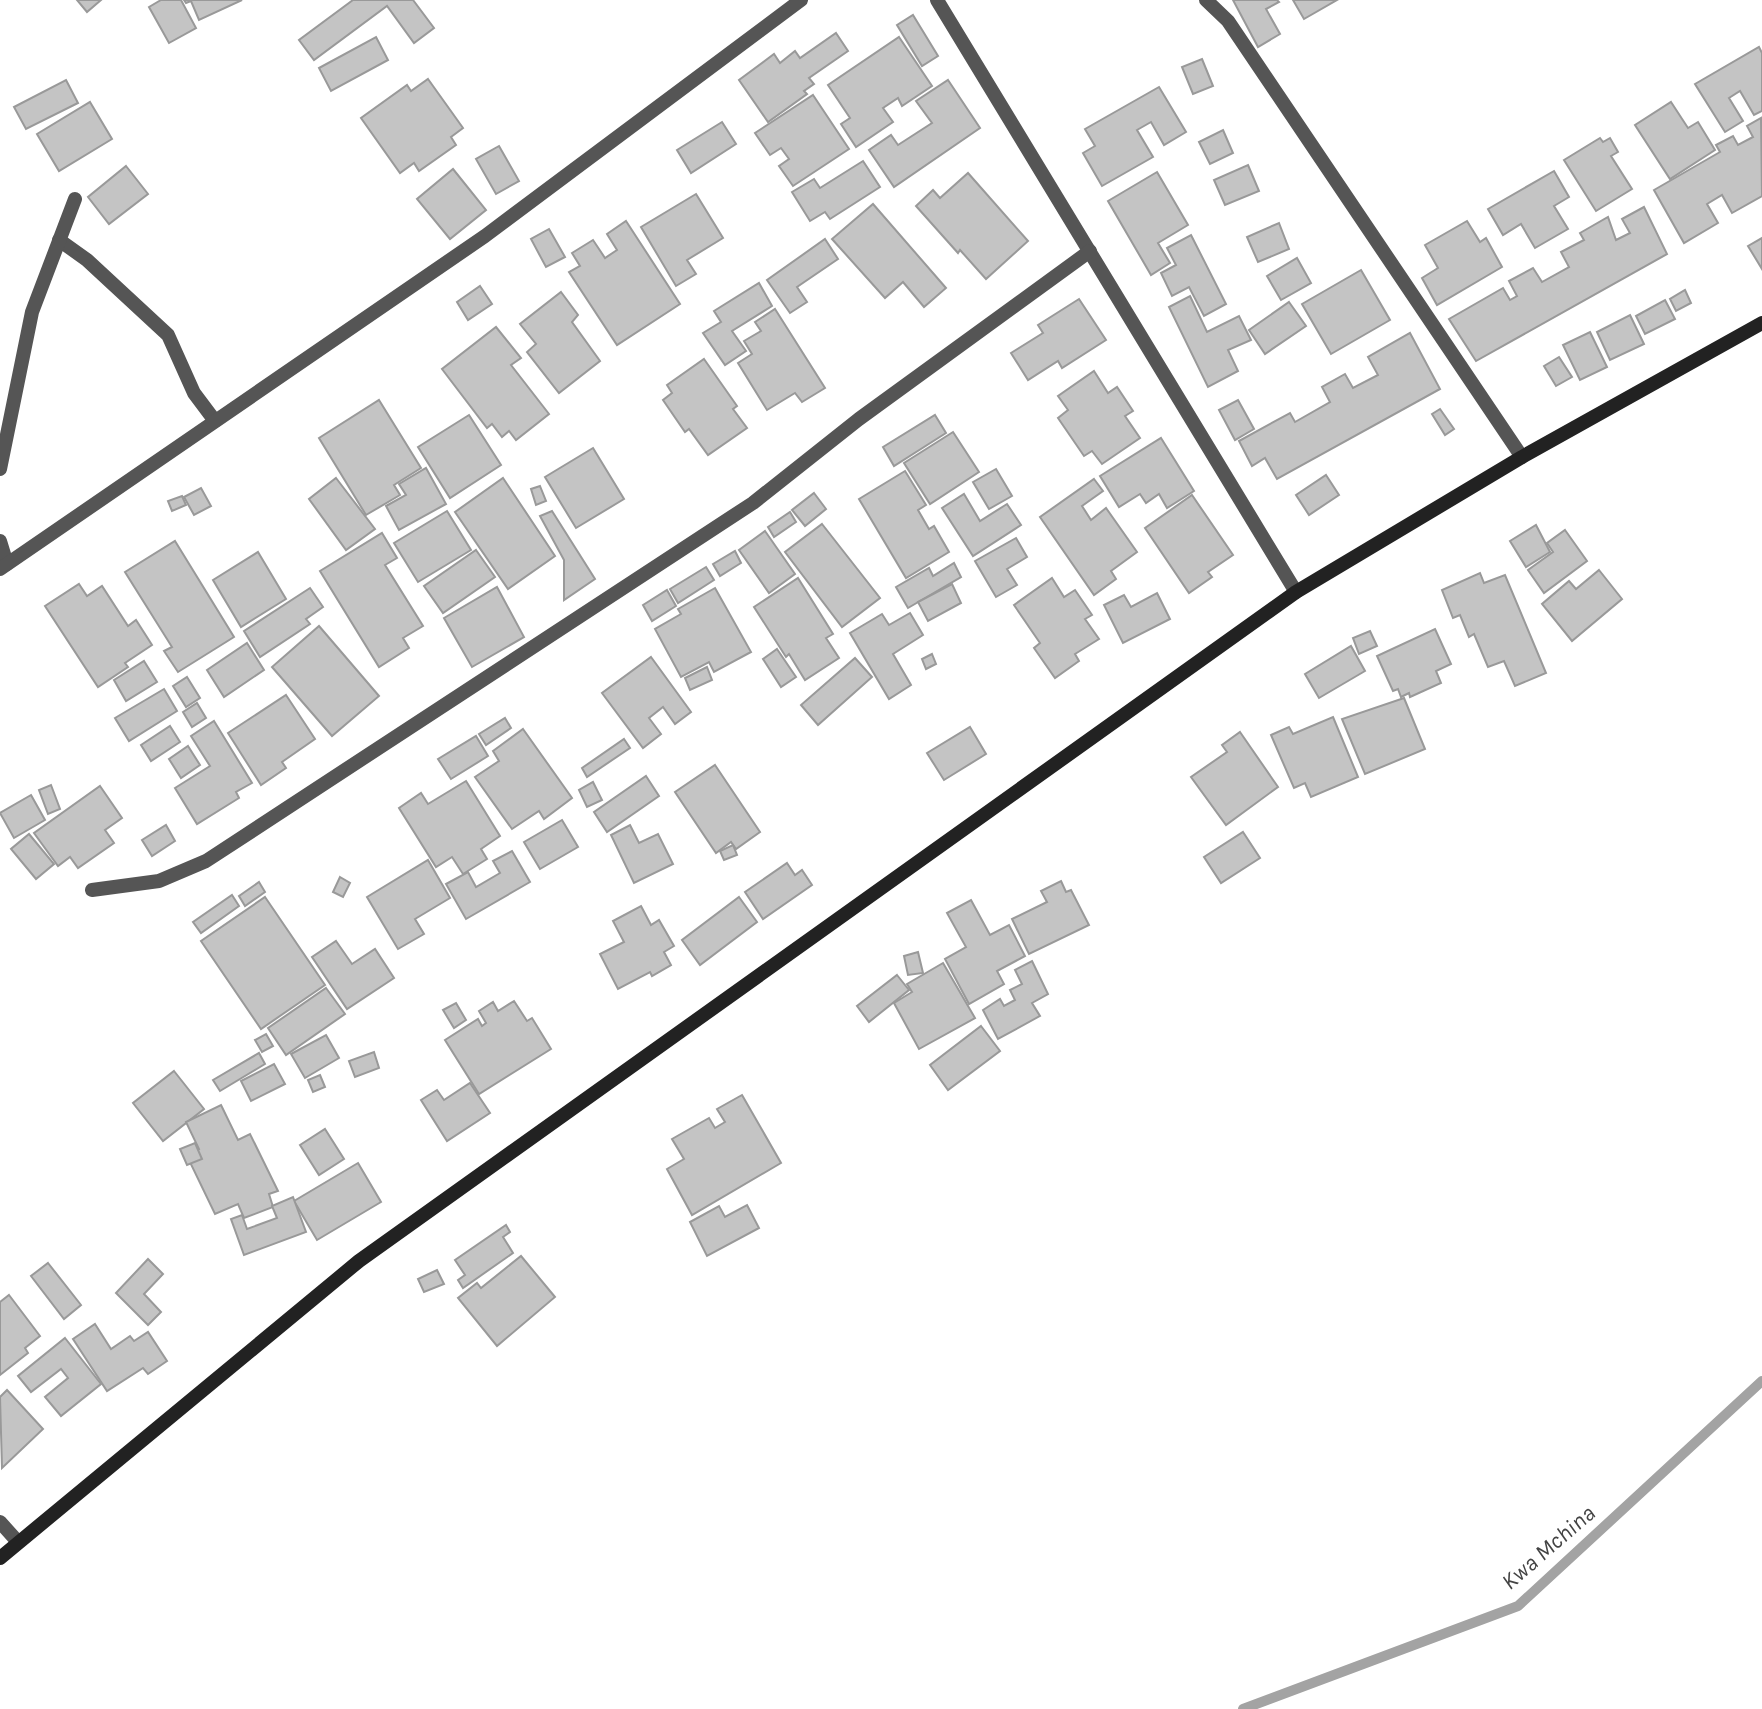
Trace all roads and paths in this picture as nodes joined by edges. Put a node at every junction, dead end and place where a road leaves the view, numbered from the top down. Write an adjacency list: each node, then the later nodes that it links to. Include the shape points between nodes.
1 (801, 0): 8 (street, via 485,236)
2 (937, 0): 6 (street)
3 (1206, 0): 9 (street, via 1228,21)
4 (75, 199): 5 (street)
5 (59, 240): 8 (street, via 88,260 168,335 194,393); 10 (street, via 32,312)
6 (1090, 251): 13 (street); 14 (street, via 859,419 753,503 206,861 159,881)
7 (1762, 323): 9 (street)
8 (215, 421): 12 (street)
9 (1522, 457): 13 (street)
10 (0, 469)
11 (0, 541): 12 (street)
12 (3, 566)
13 (1296, 592): 16 (street, via 359,1261)
14 (92, 890)
15 (0, 1522): 16 (street)
16 (18, 1542): 17 (street)
17 (0, 1558)

